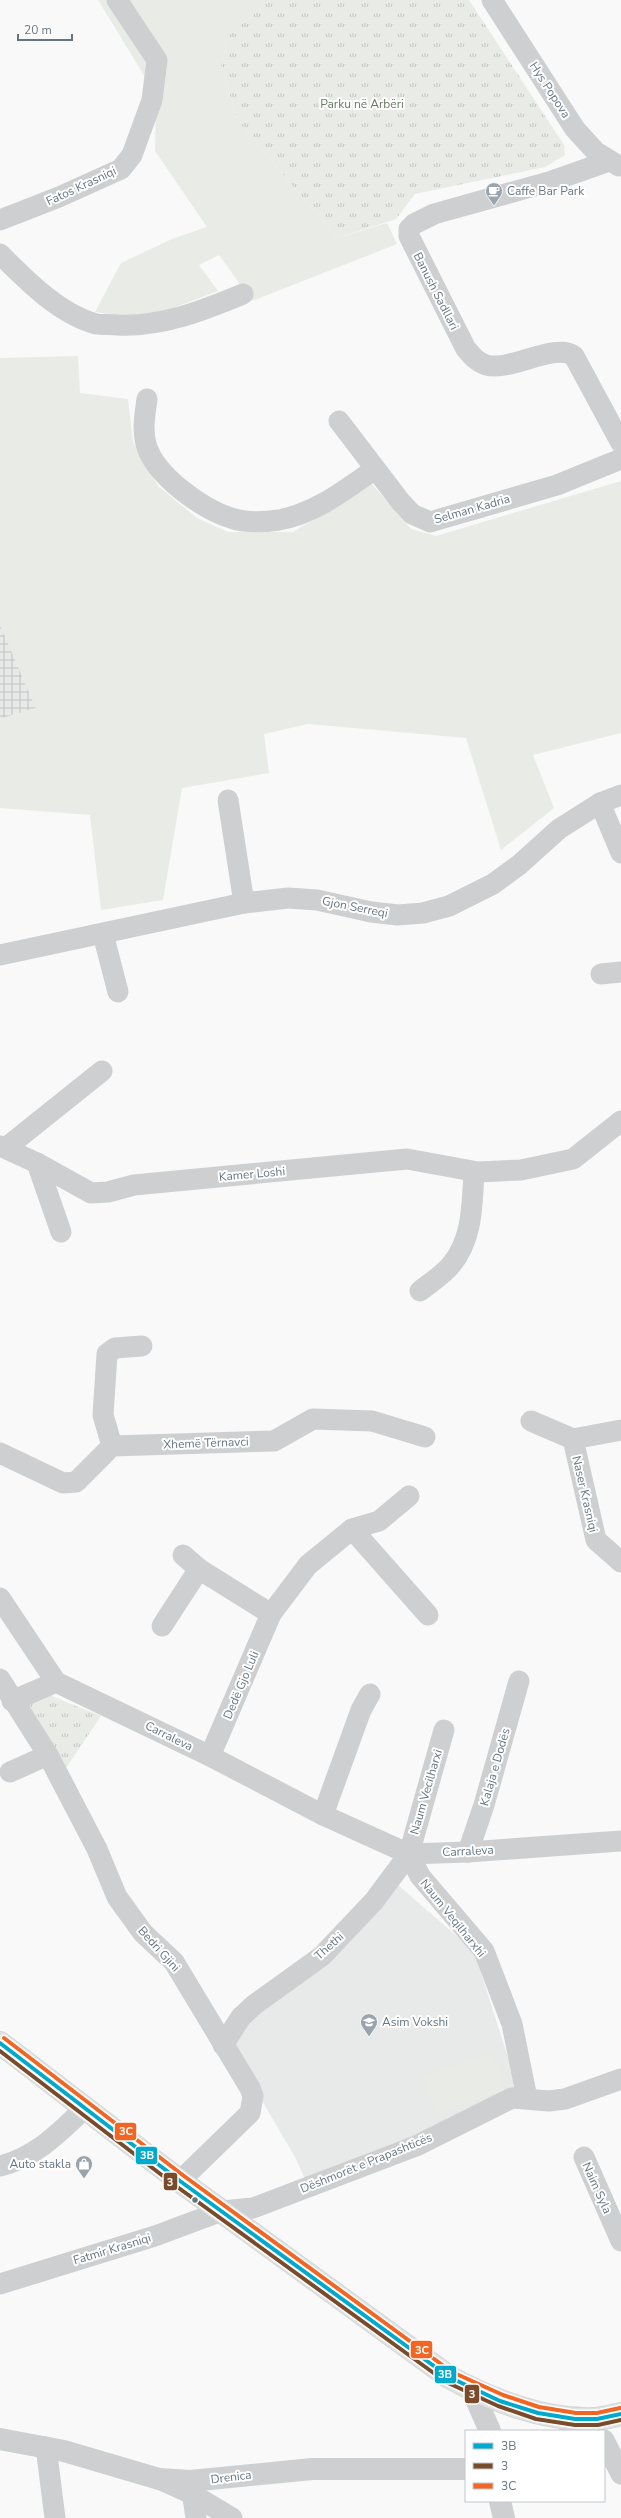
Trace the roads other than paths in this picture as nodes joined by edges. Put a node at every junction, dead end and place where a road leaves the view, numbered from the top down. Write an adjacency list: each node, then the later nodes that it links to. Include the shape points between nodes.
1 (117, 0): 4 (street, Fatos Krasniqi, via 157,60 152,100 132,155 121,169)
2 (492, 0): 3 (street, Hys Popova, via 575,129 596,152)
3 (615, 164): 9 (street, Banush Sadllari, via 434,214 414,224 409,229 409,236 466,350 475,359 494,367 558,352 570,353 574,356)
4 (0, 220)
5 (0, 254): 6 (street, via 30,284 63,308 96,324 138,326 173,320)
6 (243, 294)
7 (148, 399): 11 (street, via 144,428 146,445 152,458 186,494 210,510 232,519 278,520 303,514 335,497)
8 (340, 421): 11 (street, Selman Kadria)
9 (621, 443)
10 (621, 459): 11 (street, Selman Kadria, via 556,485 430,522 412,514)
11 (375, 469)
12 (621, 795): 14 (street, Gjon Serreqi)
13 (228, 800): 16 (street)
14 (600, 803): 15 (street); 16 (street, Gjon Serreqi, via 559,828 519,865 493,884 449,906 423,913 398,915 303,898)
15 (621, 853)
16 (244, 903): 17 (street, Gjon Serreqi)
17 (103, 934): 18 (street, Gjon Serreqi); 19 (street)
18 (0, 955)
19 (118, 992)
20 (102, 1071): 22 (street, Kamer Loshi)
21 (621, 1121): 24 (street, Kamer Loshi, via 573,1159 521,1170)
22 (3, 1147): 23 (street, Kamer Loshi)
23 (37, 1163): 24 (street, Kamer Loshi, via 91,1193 108,1192 134,1185 407,1159); 25 (street)
24 (474, 1172): 26 (street, via 472,1220 462,1249 451,1266)
25 (60, 1232)
26 (420, 1291)
27 (142, 1346): 32 (street, via 116,1348 107,1354 103,1415)
28 (531, 1421): 31 (street)
29 (621, 1430): 31 (street)
30 (425, 1437): 32 (street, Xhemë Tërnavci, via 372,1421 313,1419 274,1441)
31 (573, 1439): 37 (street, Naser Krasniqi, via 596,1540)
32 (112, 1446): 33 (street, via 76,1482 63,1483)
33 (0, 1453)
34 (409, 1496): 35 (street, Dedë Gjo Luli, via 379,1522)
35 (352, 1529): 40 (street, Dedë Gjo Luli, via 308,1566); 41 (street)
36 (183, 1555): 38 (street)
37 (621, 1562)
38 (199, 1569): 40 (street); 42 (street)
39 (0, 1598): 45 (street)
40 (271, 1614): 50 (street, Dedë Gjo Luli)
41 (428, 1615)
42 (162, 1626)
43 (0, 1679): 47 (street, Bedri Gjini)
44 (519, 1681): 54 (street, Kalaja e Dodës)
45 (56, 1682): 47 (street); 50 (street, Carraleva)
46 (370, 1694): 52 (street, via 361,1710)
47 (12, 1701): 49 (street, Bedri Gjini)
48 (444, 1730): 55 (street, Naum Vecilharxi)
49 (48, 1755): 51 (street); 57 (street, Bedri Gjini, via 118,1897 143,1932 174,1962)
50 (210, 1756): 52 (street, Carraleva)
51 (10, 1772)
52 (323, 1814): 55 (street, Carraleva)
53 (621, 1841): 54 (street, Carraleva)
54 (468, 1852): 55 (street, Carraleva)
55 (409, 1854): 57 (street, Thethi, via 374,1901 322,1956 254,2005 241,2017); 59 (street, Naum Veqilharxhi, via 420,1876 484,1951 512,2024)
56 (0, 2043): 60 (main road)
57 (223, 2045): 63 (street, Bedri Gjini, via 250,2088 253,2105 250,2113)
58 (621, 2079): 59 (street, Dëshmorët e Prapashticës, via 564,2098 549,2101)
59 (527, 2098): 64 (street, Dëshmorët e Prapashticës, via 512,2098 416,2146 253,2208)
60 (85, 2108): 62 (street, via 49,2142 27,2157); 63 (main road)
61 (584, 2157): 65 (street, Naim Syla)
62 (0, 2166)
63 (180, 2180): 64 (main road)
64 (222, 2211): 66 (street, Fatmir Krasniqi, via 155,2236); 67 (main road, via 415,2353)
65 (621, 2241)
66 (0, 2284)
67 (472, 2390): 69 (main road, via 540,2412); 70 (street)
68 (621, 2414): 69 (main road)
69 (597, 2425): 71 (street)
70 (490, 2430)
71 (574, 2430)
72 (0, 2439): 74 (street, Drenica)
73 (605, 2442): 76 (street)
74 (46, 2447): 77 (street, Drenica); 79 (street)
75 (465, 2469): 77 (street, Drenica, via 312,2469)
76 (621, 2474)
77 (191, 2488): 80 (street); 81 (street)
78 (500, 2502): 82 (street)
79 (55, 2518)
80 (196, 2518)
81 (232, 2518)
82 (504, 2518)

